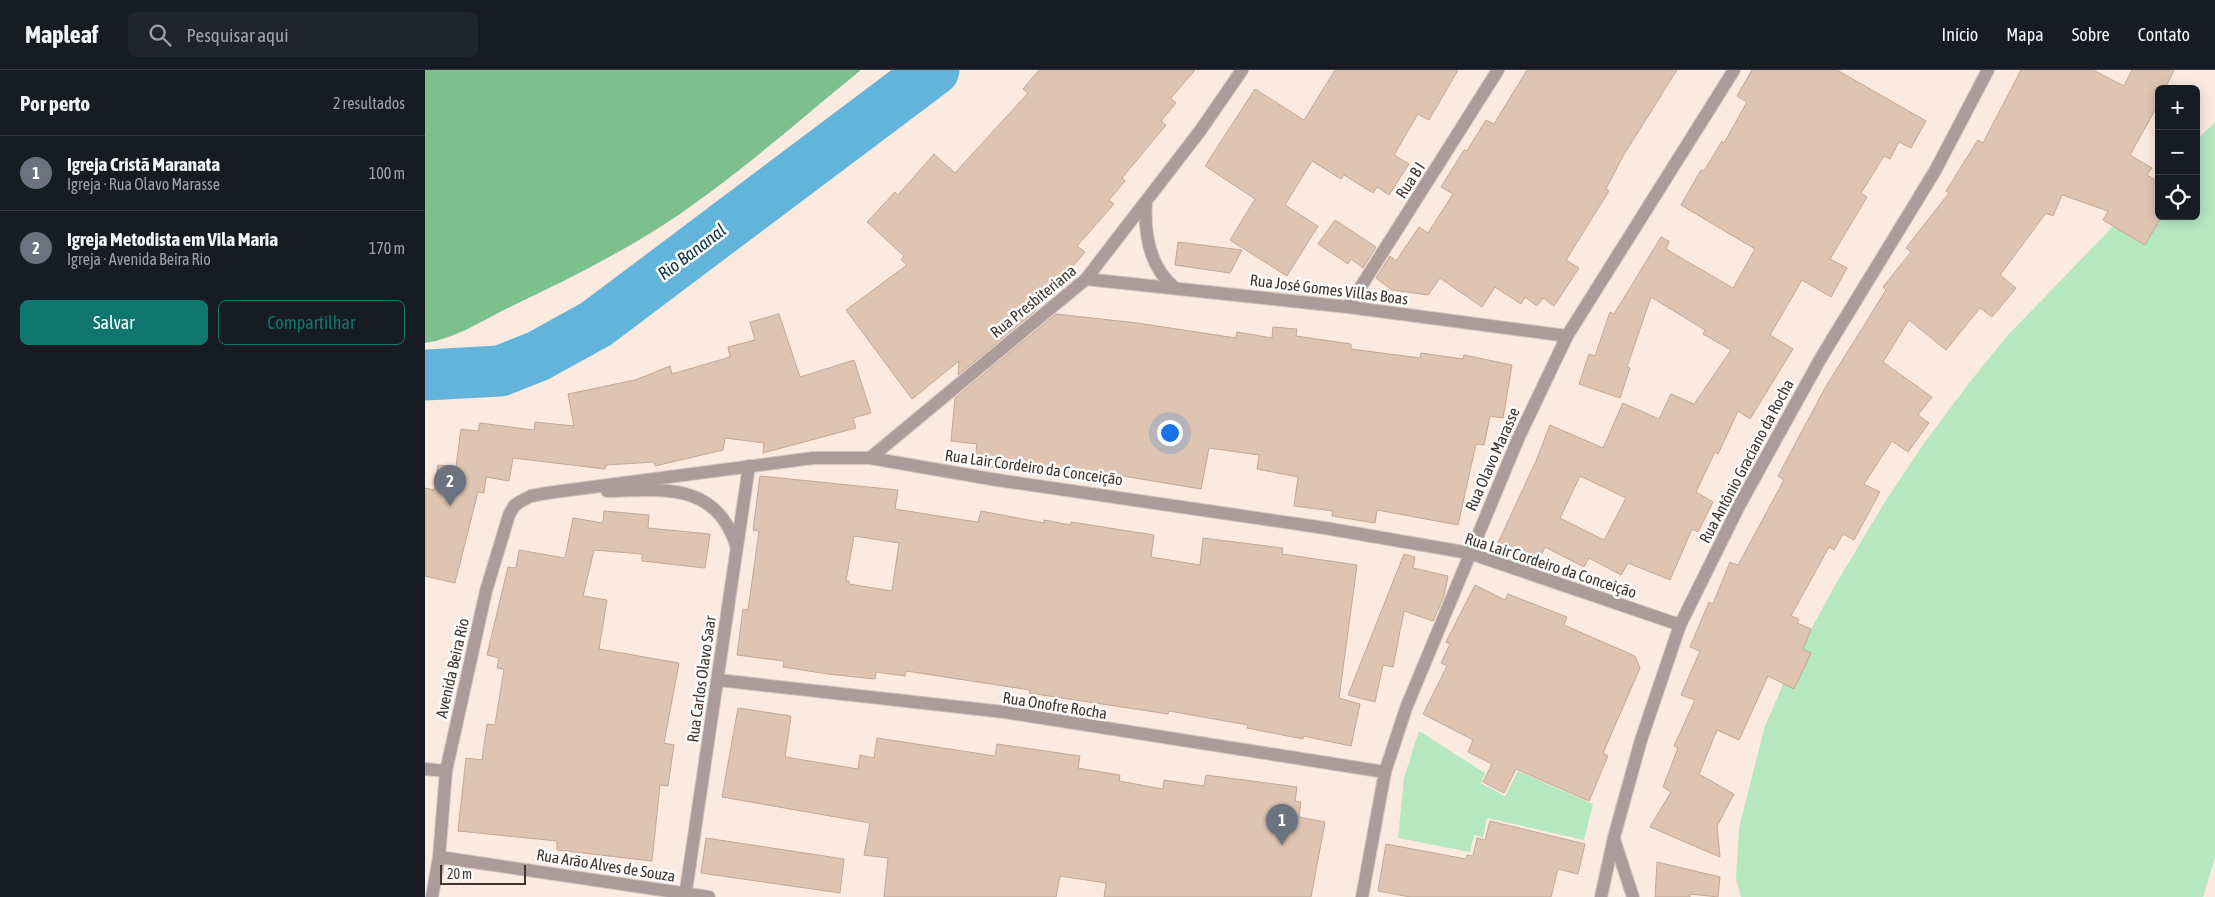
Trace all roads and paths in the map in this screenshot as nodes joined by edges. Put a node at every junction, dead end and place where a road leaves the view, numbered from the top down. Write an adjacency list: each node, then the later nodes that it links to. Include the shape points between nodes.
1 (1242, 70): 5 (street, Rua Presbiteriana)
2 (1498, 70): 8 (street, Rua B I)
3 (1734, 70): 9 (street, Rua Olavo Marasse)
4 (1988, 70): 15 (street, Rua Antônio Graciano da Rocha, via 1935,171 1821,356 1740,504)
5 (1146, 202): 6 (street, Rua Presbiteriana); 7 (street, via 1150,251 1159,273)
6 (1087, 279): 7 (street, Rua José Gomes Villas Boas); 10 (street, Rua Presbiteriana)
7 (1175, 288): 8 (street, Rua José Gomes Villas Boas)
8 (1348, 307): 9 (street, Rua José Gomes Villas Boas)
9 (1567, 336): 14 (street, Rua Olavo Marasse, via 1517,439)
10 (870, 458): 11 (street, Rua Lair Cordeiro da Conceição, via 813,458); 14 (street, Rua Lair Cordeiro da Conceição)
11 (749, 466): 12 (street, Rua Lair Cordeiro da Conceição); 13 (street, Rua Carlos Olavo Saar)
12 (567, 491): 13 (street, via 664,490 687,494 721,515 731,530); 18 (street, Avenida Beira Rio, via 531,496 514,506 509,515 482,609)
13 (736, 548): 16 (street, Rua Carlos Olavo Saar)
14 (1469, 553): 15 (street, Rua Lair Cordeiro da Conceição); 19 (street, Rua Olavo Marasse, via 1406,708)
15 (1680, 625): 20 (street, Rua Antônio Graciano da Rocha, via 1641,740)
16 (718, 680): 19 (street, Rua Onofre Rocha, via 1004,712); 22 (street, Rua Carlos Olavo Saar)
17 (425, 769): 18 (street)
18 (446, 771): 21 (street, Avenida Beira Rio)
19 (1385, 772): 25 (street, Rua Olavo Marasse)
20 (1614, 837): 26 (street, Rua Antônio Graciano da Rocha); 27 (street)
21 (439, 857): 22 (street, Rua Arão Alves de Souza); 23 (street, Avenida Beira Rio)
22 (686, 895): 24 (street, Rua Arão Alves de Souza)
23 (432, 897)
24 (709, 897)
25 (1362, 897)
26 (1601, 897)
27 (1633, 897)

